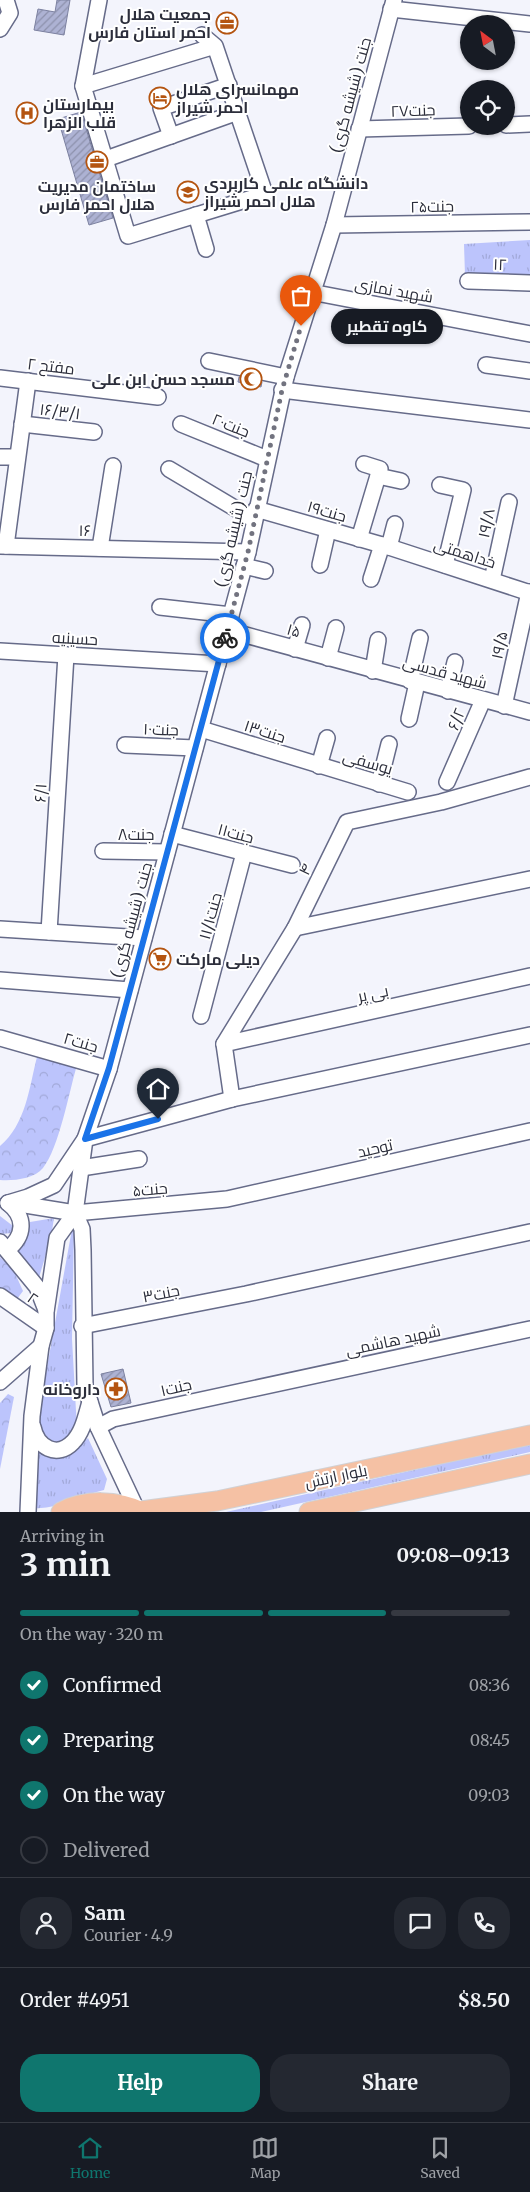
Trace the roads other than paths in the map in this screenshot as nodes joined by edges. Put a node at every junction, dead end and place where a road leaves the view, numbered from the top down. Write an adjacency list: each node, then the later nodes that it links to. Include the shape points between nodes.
1 (6, 0): 5 (street, via 10,13)
2 (99, 0): 8 (street)
3 (392, 5): 4 (street); 14 (street, جنت (شیشه گری))
4 (530, 24)
5 (0, 29)
6 (202, 35): 7 (street)
7 (216, 46): 8 (street); 9 (street)
8 (83, 86): 16 (street)
9 (229, 86): 10 (street); 15 (street, via 161,108)
10 (238, 112): 15 (street); 17 (street, via 265,194)
11 (515, 124): 12 (street)
12 (530, 124)
13 (460, 126): 14 (street, جنت۲۷)
14 (359, 129): 19 (street, جنت (شیشه گری))
15 (171, 136): 16 (street)
16 (106, 159): 17 (street, via 128,236)
17 (196, 215): 20 (street)
18 (530, 222): 19 (street, جنت۲۵)
19 (334, 225): 23 (street, جنت (شیشه گری))
20 (206, 250)
21 (468, 280): 22 (street, ۱۲)
22 (530, 283)
23 (311, 292): 24 (street, شهید نمازی); 30 (street, جنت (شیشه گری))
24 (530, 334)
25 (209, 361): 30 (street)
26 (486, 365): 27 (street)
27 (530, 371)
28 (0, 378): 29 (street, مفتح ۲)
29 (28, 381): 31 (street, مفتح ۲); 33 (street)
30 (284, 384): 32 (street, via 410,406); 38 (street, جنت (شیشه گری))
31 (158, 397)
32 (530, 420)
33 (22, 424): 35 (street, ۱۶/۳/۱); 37 (street)
34 (181, 424): 38 (street, جنت۲۰)
35 (94, 432)
36 (0, 457): 37 (street)
37 (18, 457): 50 (street)
38 (267, 459): 46 (street, جنت (شیشه گری))
39 (364, 464): 42 (street, via 380,469)
40 (113, 466): 52 (street)
41 (169, 469): 46 (street, جنت۱۹)
42 (378, 476): 43 (street); 49 (street)
43 (401, 481)
44 (440, 485): 55 (street, via 463,490)
45 (509, 502): 58 (street, ۱۹/۸)
46 (255, 514): 48 (street, جنت۱۹); 53 (street, جنت (شیشه گری))
47 (396, 524): 51 (street)
48 (328, 530): 49 (street, جنت۱۹); 54 (street)
49 (359, 539): 51 (street, جنت۱۹)
50 (3, 546): 52 (street, ۱۶)
51 (386, 546): 55 (street, خداهمتی); 57 (street)
52 (100, 548): 53 (street, ۱۶, via 170,550)
53 (246, 559): 56 (street, ۱۶); 61 (street, جنت (شیشه گری))
54 (320, 565)
55 (445, 565): 58 (street, خداهمتی)
56 (265, 571)
57 (371, 579)
58 (492, 580): 59 (street, خداهمتی)
59 (529, 593): 78 (street, ۱۹/۵)
60 (160, 608): 61 (street)
61 (231, 614): 64 (street, جنت (شیشه گری))
62 (302, 625): 67 (street)
63 (336, 628): 70 (street)
64 (227, 630): 67 (street, ۱۵); 72 (street, جنت (شیشه گری))
65 (420, 638): 75 (street)
66 (378, 640): 74 (street)
67 (295, 649): 70 (street, ۱۵)
68 (0, 651): 69 (street, حسینیه)
69 (66, 655): 72 (street, حسینیه); 99 (street, ۶/۱)
70 (328, 658): 73 (street, ۱۵)
71 (455, 662): 76 (street)
72 (218, 664): 81 (street, جنت (شیشه گری))
73 (350, 665): 74 (street, شهید قدسی)
74 (373, 671): 75 (street, شهید قدسی)
75 (413, 682): 76 (street, شهید قدسی); 80 (street)
76 (448, 691): 77 (street, شهید قدسی)
77 (483, 700): 78 (street, شهید قدسی); 88 (street, ۶/۲)
78 (504, 706): 79 (street, شهید قدسی)
79 (530, 712)
80 (409, 719)
81 (201, 729): 85 (street, جنت (شیشه گری)); 86 (street, جنت۱۳)
82 (327, 738): 86 (street)
83 (389, 744): 89 (street)
84 (126, 745): 85 (street, جنت۱۰)
85 (196, 748): 91 (street, جنت (شیشه گری))
86 (319, 766): 89 (street, یوسفی)
87 (530, 778): 97 (street, ۴, via 441,802 347,822)
88 (447, 782)
89 (379, 784): 90 (street, یوسفی)
90 (408, 792)
91 (172, 834): 93 (street, جنت (شیشه گری)); 94 (street, جنت۱۱)
92 (104, 852): 93 (street, جنت۸)
93 (168, 852): 100 (street, جنت (شیشه گری))
94 (244, 853): 95 (street, جنت۱۱); 104 (street, جنت۱۱/۱)
95 (292, 865)
96 (530, 879): 97 (street)
97 (295, 928): 107 (street, ۴)
98 (0, 929): 99 (street)
99 (49, 932): 100 (street)
100 (144, 938): 103 (street, جنت (شیشه گری))
101 (530, 976): 107 (street, بی پر)
102 (0, 980): 103 (street)
103 (130, 990): 108 (street, جنت (شیشه گری))
104 (201, 1016)
105 (530, 1035): 109 (street)
106 (0, 1038): 108 (street, جنت۲)
107 (224, 1044): 109 (street)
108 (109, 1068): 111 (street, جنت (شیشه گری))
109 (232, 1099): 111 (street)
110 (530, 1131): 114 (street, توحید)
111 (85, 1139): 113 (street, جنت (شیشه گری)); 115 (street, via 54,1184 28,1197)
112 (139, 1159): 113 (street)
113 (81, 1168): 116 (street, جنت (شیشه گری))
114 (227, 1200): 116 (street, جنت۵)
115 (4, 1201): 116 (street, جنت۵); 118 (street, via 15,1208 22,1226 20,1236)
116 (75, 1213): 120 (street, via 57,1238); 121 (street, via 82,1229)
117 (530, 1232): 121 (street, جنت۳)
118 (4, 1246): 120 (street, via 37,1287)
119 (0, 1296): 122 (street, ۲)
120 (46, 1312): 122 (street)
121 (82, 1326): 127 (street, via 85,1386)
122 (46, 1328): 124 (street)
123 (530, 1329): 126 (street, شهید هاشمی)
124 (41, 1346): 125 (street); 128 (street)
125 (0, 1382)
126 (263, 1385): 129 (street, جنت۱, via 113,1419)
127 (90, 1402): 128 (street, via 81,1430 72,1444 57,1450 44,1448 36,1440); 129 (street)
128 (32, 1416): 134 (street)
129 (98, 1427): 133 (street)
130 (530, 1435): 132 (main road, بلوار ارتش)
131 (530, 1464): 136 (main road, بلوار ارتش)
132 (213, 1507): 133 (main road, بلوار ارتش)
133 (140, 1511): 135 (main road, via 113,1503 88,1503)
134 (28, 1512)
135 (61, 1512)
136 (309, 1512)

